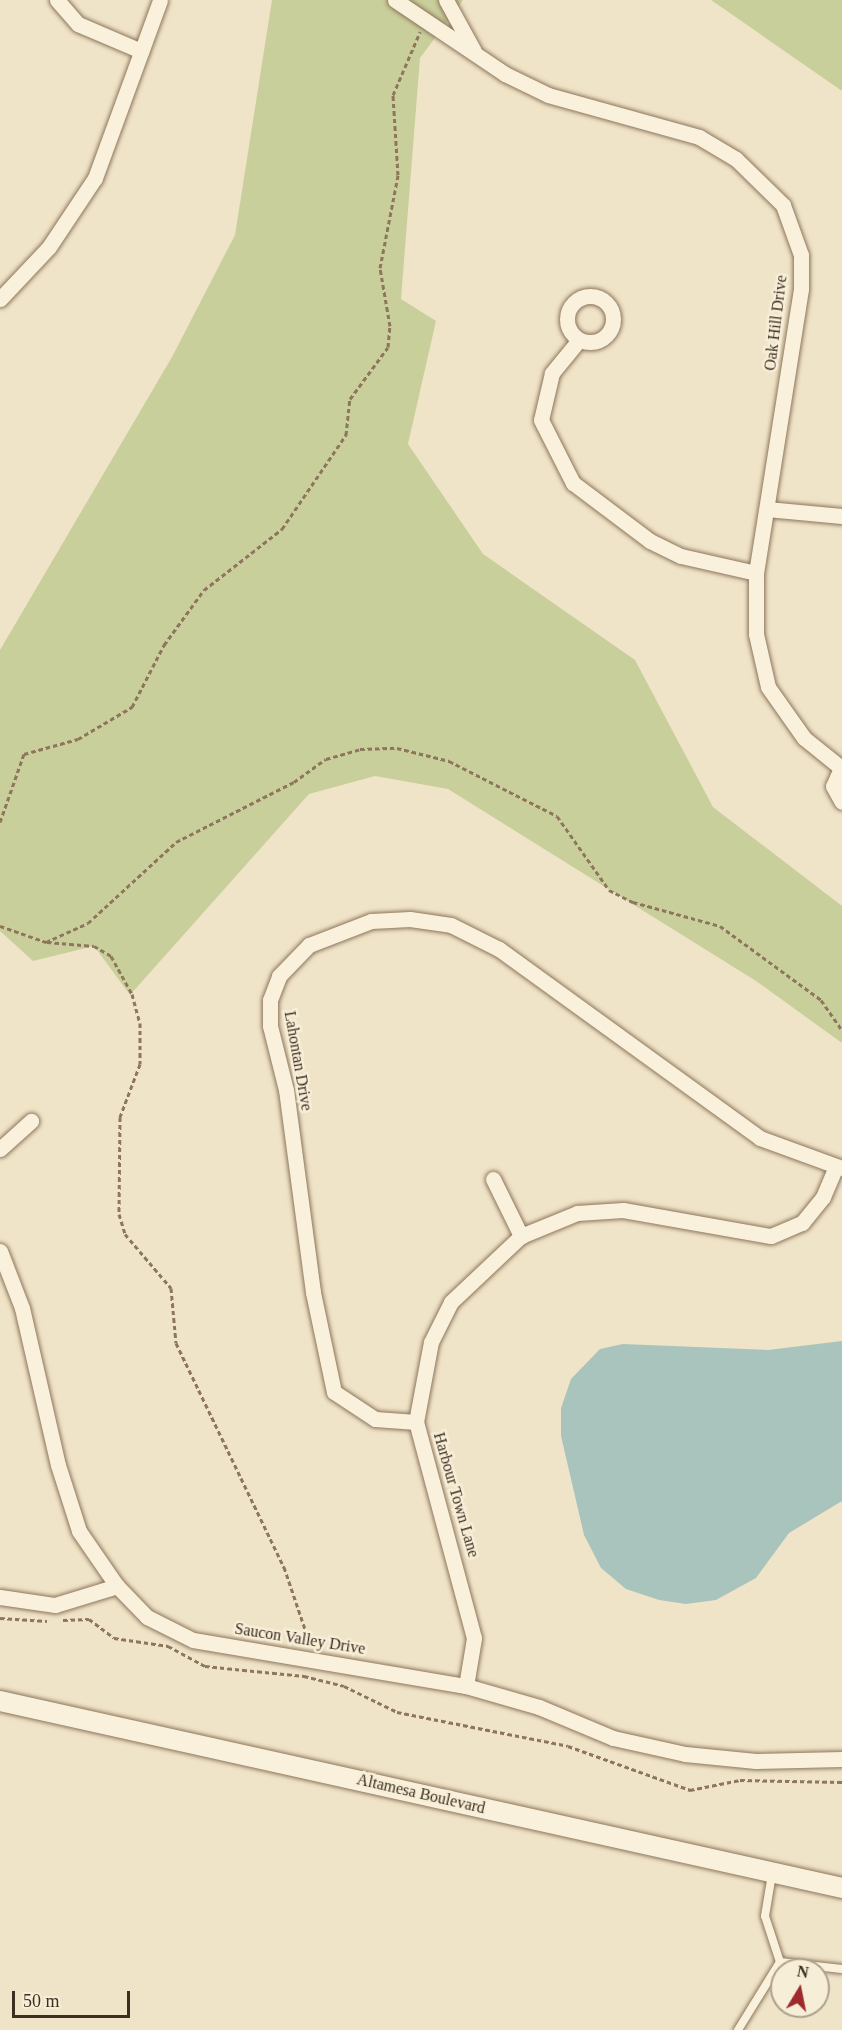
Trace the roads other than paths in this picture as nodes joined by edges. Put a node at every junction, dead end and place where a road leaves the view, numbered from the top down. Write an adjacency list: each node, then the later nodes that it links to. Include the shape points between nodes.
1 (57, 0): 5 (street, via 78,24)
2 (160, 0): 5 (street)
3 (395, 0): 6 (street, Oak Hill Drive, via 426,24)
4 (446, 0): 6 (street, Oak Hill Drive)
5 (141, 51): 7 (street, via 95,178 49,247)
6 (474, 51): 9 (street, Oak Hill Drive, via 505,74 548,95 699,137 736,159 783,206 801,255 801,289)
7 (0, 299)
8 (579, 340): 11 (street, via 552,373 541,420 573,483 650,541 681,556)
9 (767, 509): 10 (street); 11 (street, Oak Hill Drive)
10 (842, 516)
11 (756, 573): 12 (street, Oak Hill Drive, via 756,634 768,687 804,738)
12 (841, 767): 13 (street, Oak Hill Drive, via 833,786)
13 (842, 802)
14 (31, 1121): 15 (street)
15 (0, 1149)
16 (839, 1168): 18 (street, Harbour Town Lane, via 802,1223 771,1236 623,1210 577,1213); 20 (street, Lahontan Drive, via 760,1138 499,949 451,925 410,919 370,921 309,945 279,976 270,1000 270,1026 286,1090 313,1292 334,1392 375,1419)
17 (493, 1179): 18 (street)
18 (521, 1236): 20 (street, Harbour Town Lane, via 451,1302 431,1342)
19 (0, 1251): 21 (street, Saucon Valley Drive, via 22,1308 58,1465 79,1531)
20 (416, 1422): 23 (street, Harbour Town Lane, via 472,1629)
21 (117, 1586): 22 (street, via 55,1605); 23 (street, Saucon Valley Drive, via 147,1617 193,1640)
22 (0, 1597)
23 (466, 1686): 25 (street, Saucon Valley Drive, via 539,1707 613,1738 685,1754 756,1761)
24 (0, 1701): 26 (street, Altamesa Boulevard)
25 (842, 1759)
26 (772, 1873): 27 (street, Altamesa Boulevard); 28 (lane, via 765,1916)
27 (842, 1888)
28 (779, 1958)
29 (770, 1978): 30 (lane)
30 (738, 2030)

